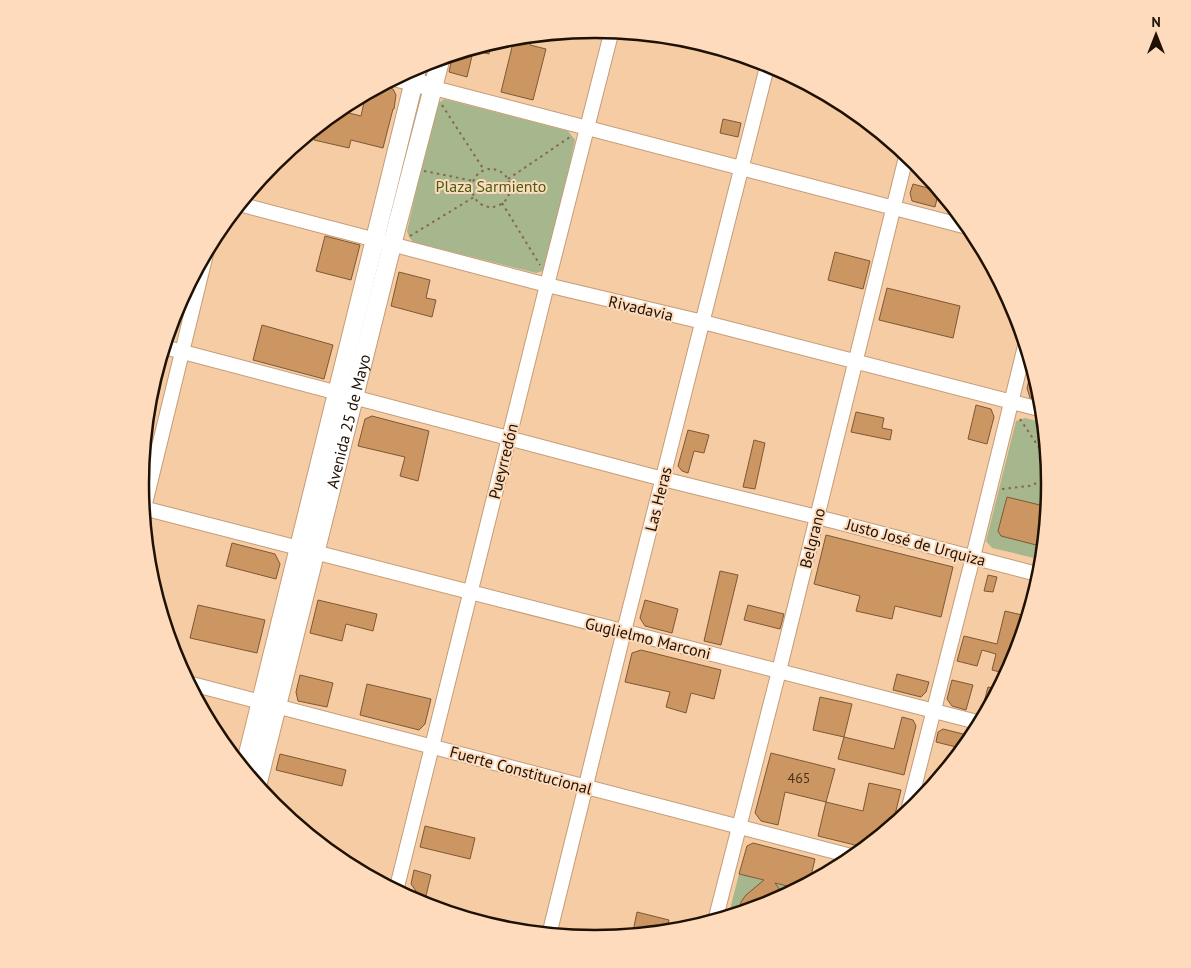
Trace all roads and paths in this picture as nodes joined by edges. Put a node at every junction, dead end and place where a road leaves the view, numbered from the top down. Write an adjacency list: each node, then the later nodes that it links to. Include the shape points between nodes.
1 (610, 38): 7 (street, Pueyrredón)
2 (440, 65): 6 (main road, Avenida 25 de Mayo)
3 (766, 71): 10 (street, Las Heras)
4 (417, 75): 6 (main road)
5 (416, 76): 21 (main road, Avenida 25 de Mayo)
6 (437, 95): 7 (street); 11 (path); 22 (main road, Avenida 25 de Mayo)
7 (587, 128): 10 (street); 25 (street, Pueyrredón)
8 (572, 136): 13 (path)
9 (905, 162): 18 (street, Belgrano)
10 (742, 168): 18 (street); 26 (street, Las Heras)
11 (484, 170): 13 (path, via 495,169); 14 (path)
12 (421, 171): 14 (path)
13 (508, 178): 16 (path, via 509,195)
14 (474, 181): 15 (path)
15 (474, 197): 16 (path, via 484,206); 20 (path)
16 (502, 203): 23 (path)
17 (246, 206): 21 (street, Rivadavia)
18 (894, 208): 19 (street); 30 (street, Belgrano)
19 (959, 225)
20 (409, 237)
21 (375, 240): 22 (street, Rivadavia); 31 (main road, Avenida 25 de Mayo)
22 (392, 245): 25 (street, Rivadavia); 32 (main road, Avenida 25 de Mayo)
23 (543, 271)
24 (200, 277): 28 (street)
25 (547, 285): 26 (street, Rivadavia); 36 (street, Pueyrredón)
26 (703, 322): 30 (street, Rivadavia); 38 (street, Las Heras)
27 (170, 349): 28 (street)
28 (182, 352): 31 (street); 40 (street)
29 (1023, 355): 33 (street)
30 (855, 362): 33 (street, Rivadavia); 43 (street, Belgrano)
31 (337, 392): 32 (street, Justo José de Urquiza); 44 (main road, Avenida 25 de Mayo)
32 (354, 397): 36 (street, Justo José de Urquiza); 44 (main road, Avenida 25 de Mayo)
33 (1011, 402): 34 (street, Rivadavia); 45 (street)
34 (1035, 408)
35 (1020, 419): 37 (path)
36 (509, 438): 38 (street, Justo José de Urquiza); 47 (street, Pueyrredón)
37 (1040, 450)
38 (663, 479): 43 (street, Justo José de Urquiza); 48 (street, Las Heras)
39 (1042, 481): 41 (path)
40 (149, 485)
41 (999, 490)
42 (150, 511): 44 (street, Guglielmo Marconi)
43 (817, 518): 45 (street, Justo José de Urquiza); 49 (street, Belgrano)
44 (307, 550): 47 (street, Guglielmo Marconi); 51 (main road, Avenida 25 de Mayo)
45 (973, 557): 46 (street, Justo José de Urquiza); 52 (street)
46 (1033, 573)
47 (470, 592): 48 (street, Guglielmo Marconi); 54 (street, Pueyrredón)
48 (624, 631): 49 (street, Guglielmo Marconi); 57 (street, Las Heras)
49 (779, 671): 52 (street, Guglielmo Marconi); 59 (street, Belgrano)
50 (197, 685): 51 (street, Fuerte Constitucional)
51 (269, 704): 54 (street, Fuerte Constitucional); 55 (main road, Avenida 25 de Mayo); 56 (main road, Avenida 25 de Mayo)
52 (933, 711): 53 (street, Guglielmo Marconi); 58 (street)
53 (974, 721)
54 (432, 746): 57 (street, Fuerte Constitucional); 61 (street, Pueyrredón)
55 (247, 763)
56 (258, 776)
57 (586, 787): 59 (street, Fuerte Constitucional); 63 (street, Las Heras)
58 (910, 801)
59 (739, 827): 60 (street, Fuerte Constitucional); 62 (street, Belgrano)
60 (845, 854)
61 (398, 884)
62 (717, 913)
63 (551, 928)

